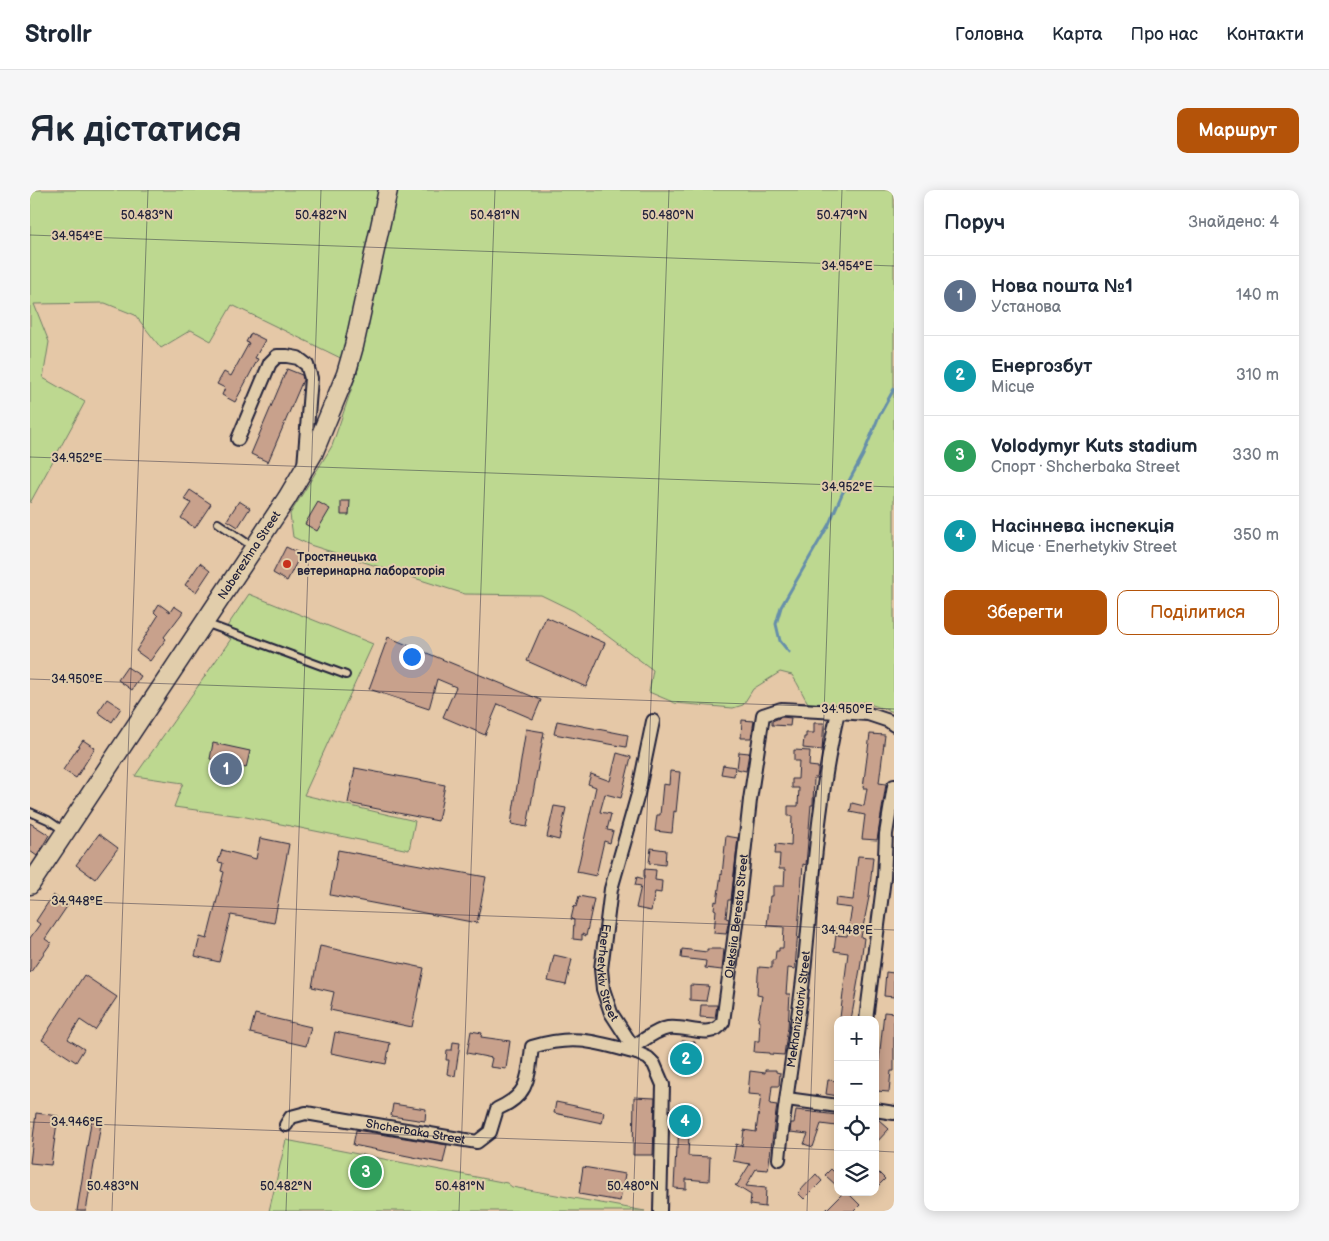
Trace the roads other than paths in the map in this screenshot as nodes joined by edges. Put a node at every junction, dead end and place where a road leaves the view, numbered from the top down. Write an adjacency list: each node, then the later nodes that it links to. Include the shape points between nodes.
1 (388, 190): 3 (main road, Naberezhna Street, via 346,374)
2 (238, 439): 3 (street, via 270,363 277,356 298,358 307,365 311,378)
3 (304, 471): 5 (main road, Naberezhna Street)
4 (218, 523): 5 (lane)
5 (254, 547): 6 (main road, Naberezhna Street)
6 (204, 623): 7 (lane); 13 (main road, Naberezhna Street)
7 (346, 675)
8 (838, 712): 10 (street, via 868,714); 16 (street, Oleksiia Beresta Street, via 781,709 763,715 723,1022 719,1028 710,1031 669,1028 647,1037); 17 (street, Mekhanizatoriv Street, via 813,869)
9 (653, 721): 16 (street, Enerhetykiv Street, via 638,794 612,886 601,959 603,989 611,1013)
10 (894, 725)
11 (894, 786): 15 (street)
12 (30, 812): 13 (lane)
13 (65, 832): 14 (main road, Naberezhna Street)
14 (30, 885)
15 (867, 1016)
16 (635, 1050): 21 (street, Shcherbaka Street, via 591,1041 567,1040 532,1048 526,1085 518,1097 497,1109 490,1132 477,1142 306,1112 291,1117); 23 (street, Enerhetykiv Street, via 654,1064 663,1085)
17 (787, 1099): 18 (street); 22 (street, Mekhanizatoriv Street)
18 (834, 1105)
19 (879, 1111): 20 (street)
20 (894, 1113)
21 (286, 1124)
22 (779, 1159)
23 (660, 1211)

